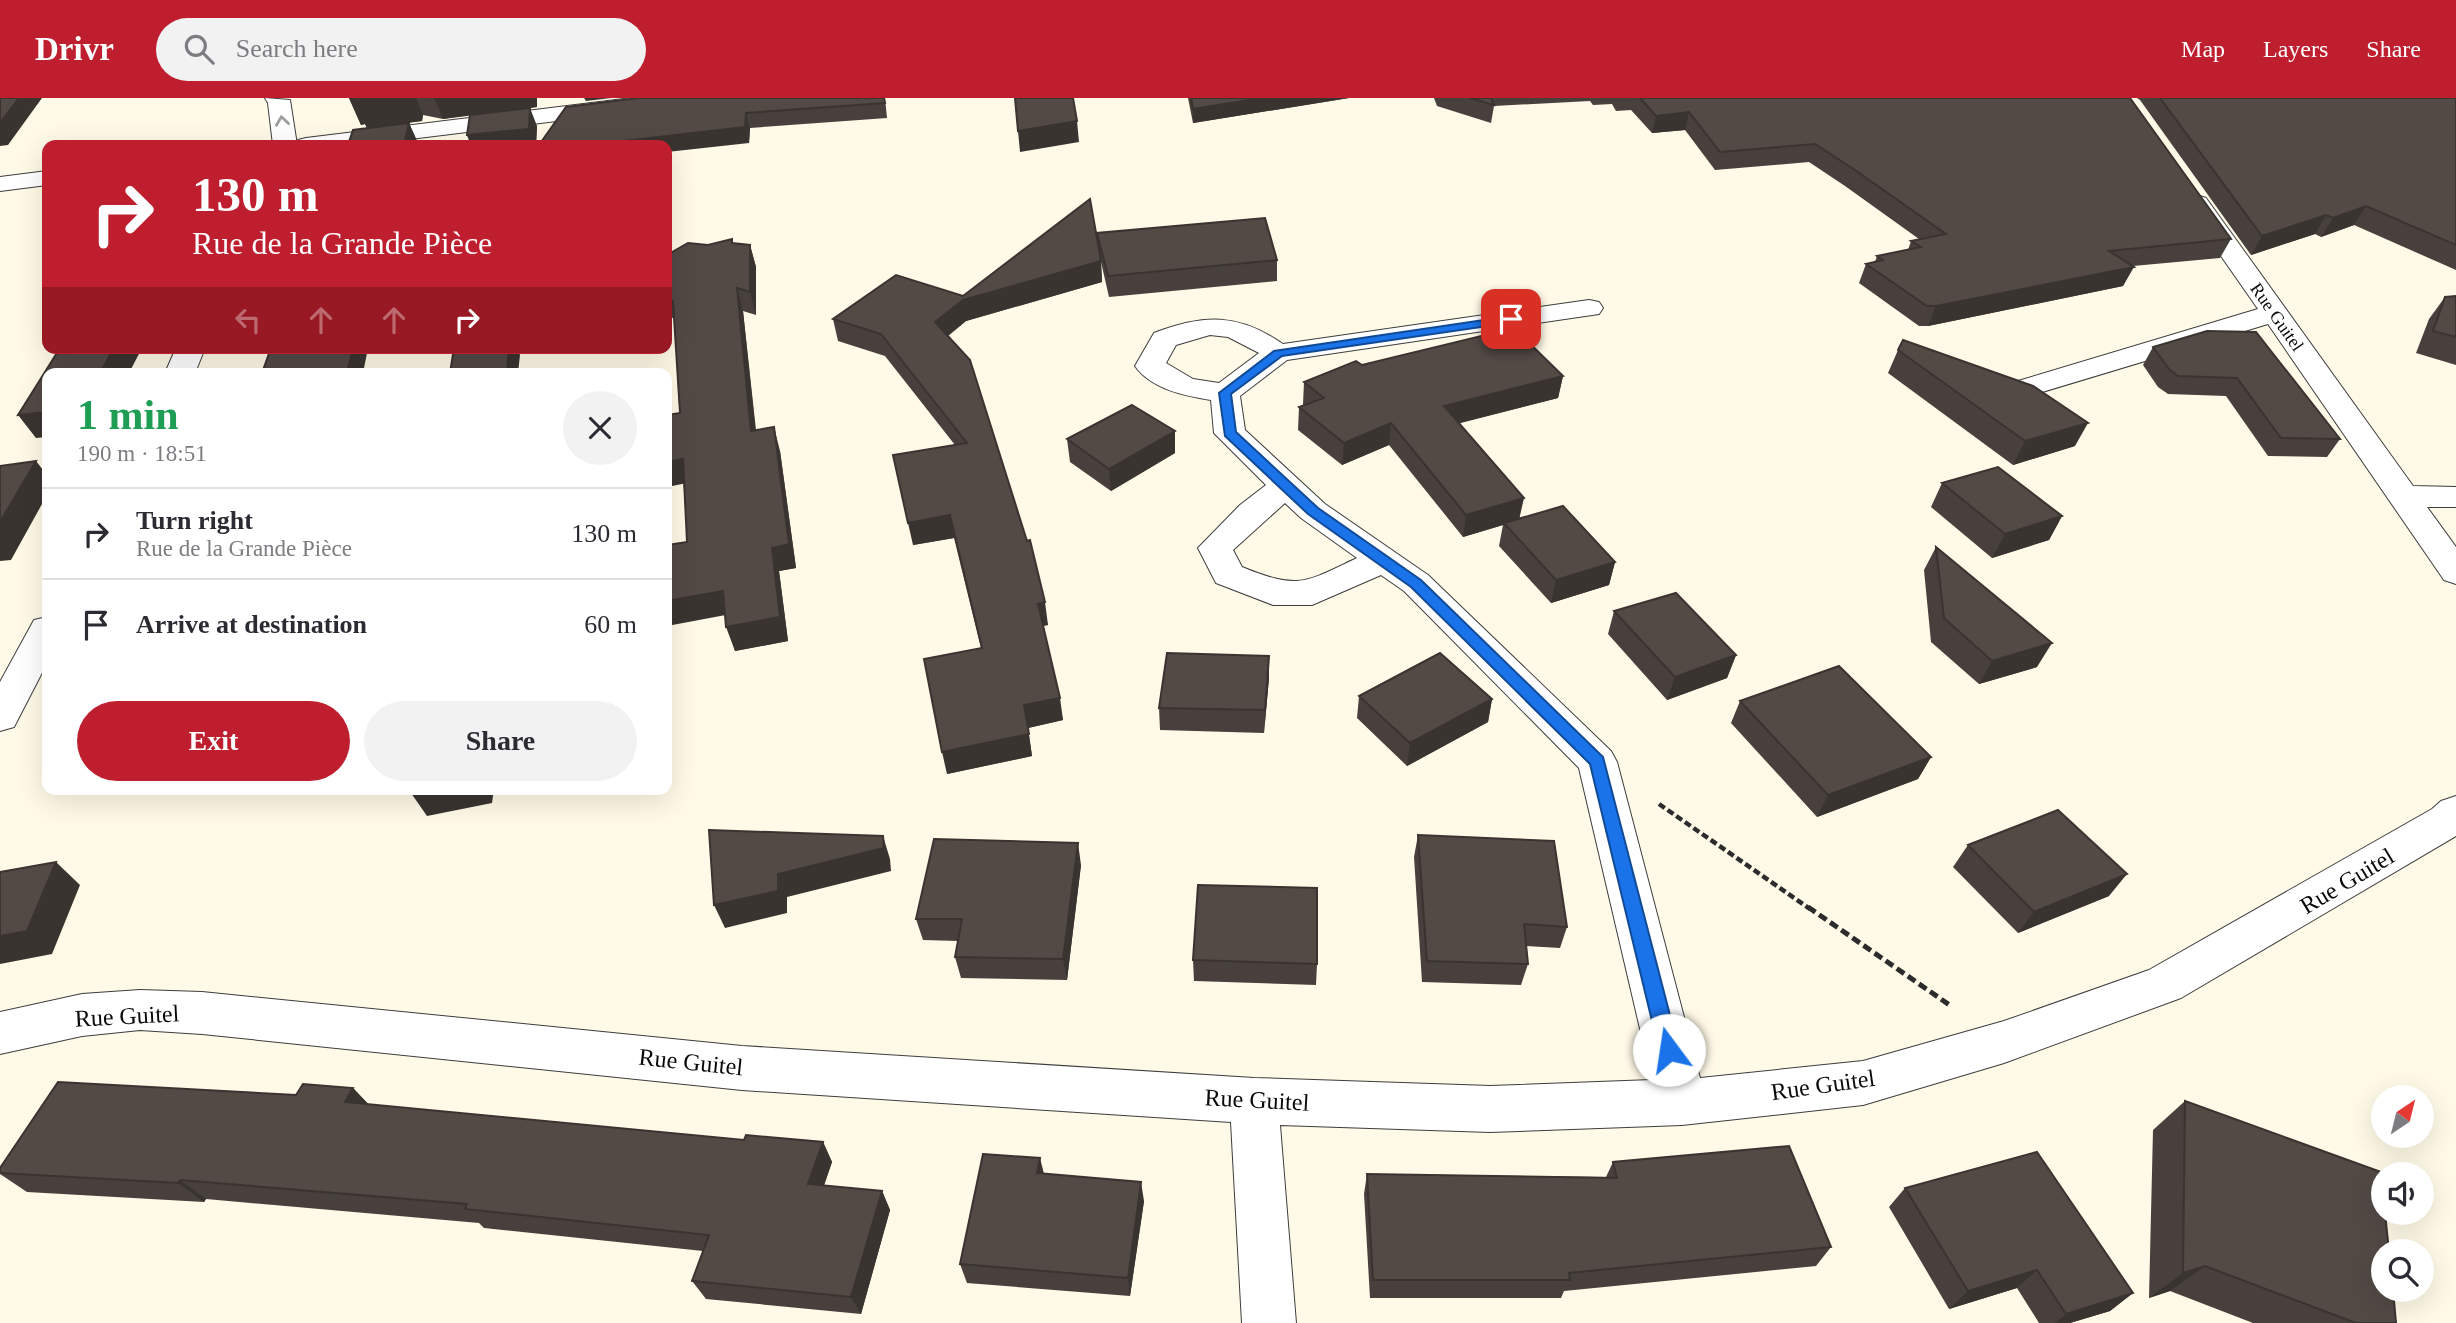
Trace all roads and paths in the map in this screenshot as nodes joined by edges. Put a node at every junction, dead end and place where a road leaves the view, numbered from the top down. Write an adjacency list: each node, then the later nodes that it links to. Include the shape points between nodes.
1 (276, 98): 3 (street, one-way to 1)
2 (687, 98): 4 (street)
3 (284, 140)
4 (347, 140)
5 (42, 179): 7 (street)
6 (2183, 183): 9 (street, Rue Guitel)
7 (0, 184)
8 (1589, 308): 10 (street)
9 (2275, 313): 11 (street); 14 (street, Rue Guitel)
10 (1278, 353): 12 (street); 12 (street, via 1256,337 1229,327 1192,327 1164,338 1150,366 1185,387)
11 (2029, 387)
12 (1225, 393): 13 (street, via 1230,433)
13 (1286, 485): 16 (street, via 1313,511); 16 (street, via 1215,548 1228,575 1273,593 1312,593)
14 (2401, 496): 15 (street); 17 (street, Rue Guitel)
15 (2456, 496)
16 (1384, 561): 20 (street, via 1416,583)
17 (2456, 572)
18 (42, 638): 19 (street)
19 (0, 717)
20 (1597, 762): 23 (path); 25 (street)
21 (2456, 813): 23 (street, Rue Guitel, via 2165,984)
22 (0, 1033): 24 (street, Rue Guitel, via 82,1015 140,1010 202,1013 742,1068)
23 (2004, 1042): 25 (street, Rue Guitel, via 1863,1083)
24 (1254, 1101): 25 (street, Rue Guitel, via 1490,1109); 26 (street)
25 (1682, 1102)
26 (1269, 1323)

